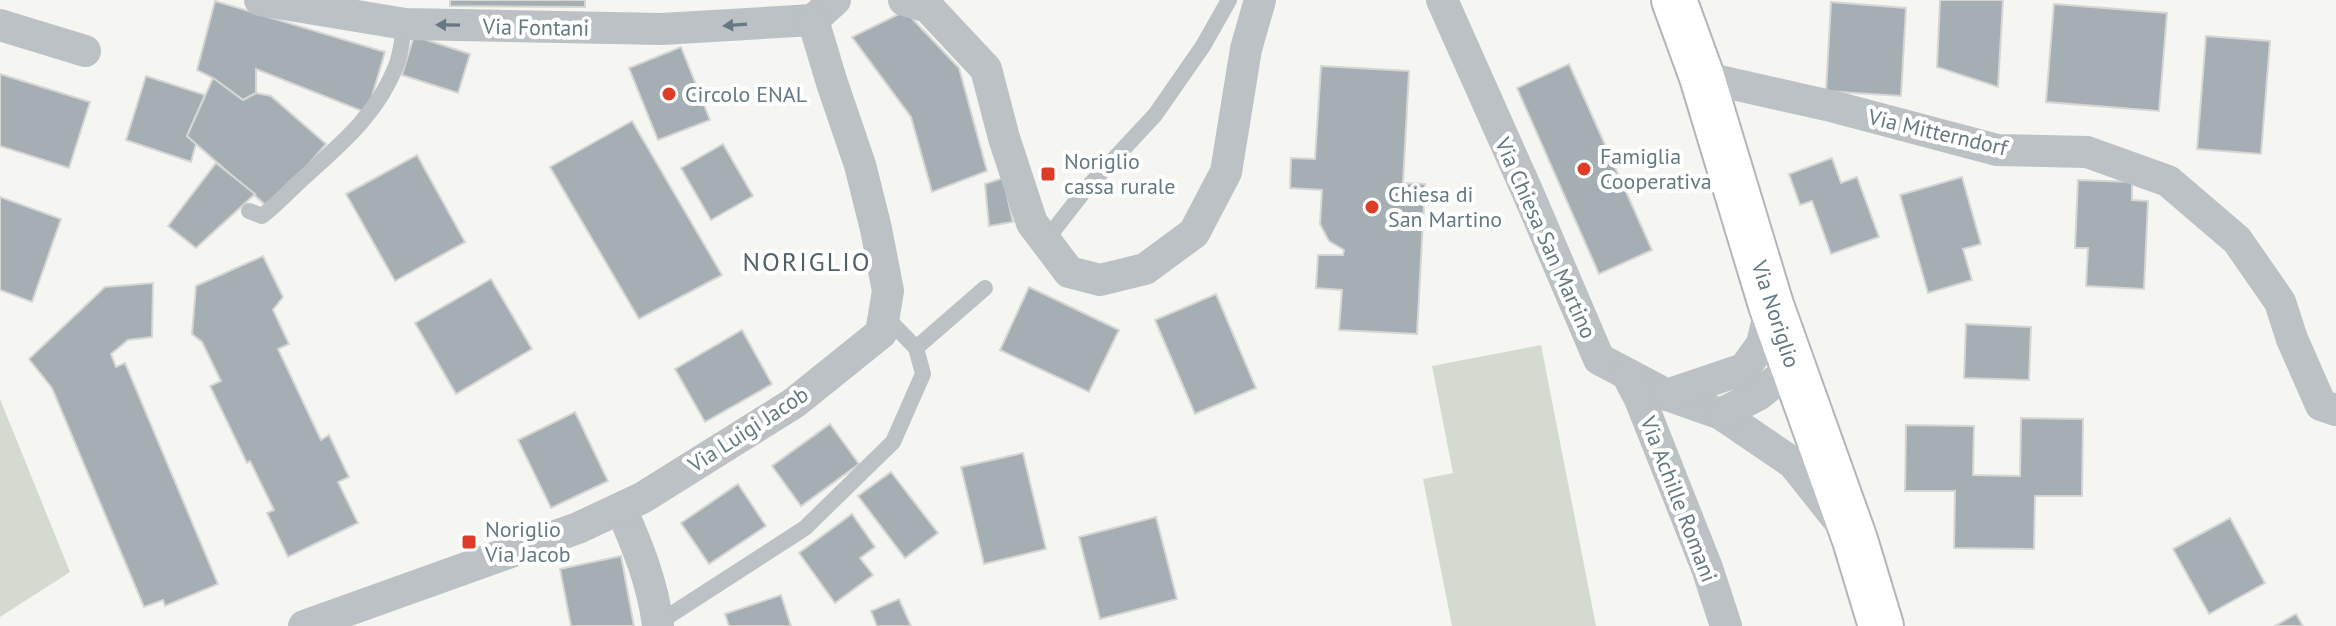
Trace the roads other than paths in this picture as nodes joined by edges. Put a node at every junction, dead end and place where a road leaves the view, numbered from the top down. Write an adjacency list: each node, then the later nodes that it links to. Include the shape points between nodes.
1 (260, 0): 8 (street, Via Fontani)
2 (904, 0): 13 (street, via 928,7 986,69 1032,223)
3 (1229, 0): 13 (lane, via 1155,115)
4 (1260, 0): 13 (street, via 1246,49 1226,172 1194,233 1145,269 1100,280 1069,272)
5 (1442, 0): 20 (street, Via Chiesa San Martino, via 1599,359)
6 (1674, 0): 11 (main road, Via Noriglio)
7 (824, 10): 8 (street, Via Fontani, one-way to 8, via 662,29); 16 (street, via 876,229 888,291)
8 (405, 24): 12 (lane, via 397,65 371,112 276,206 262,216)
9 (0, 25): 10 (street)
10 (85, 51)
11 (1702, 77): 15 (main road, Via Noriglio); 22 (street, Via Mitterndorf, via 1997,150 2087,152 2168,181 2237,240 2280,302 2321,405)
12 (249, 211)
13 (1046, 240)
14 (985, 288): 17 (lane)
15 (1771, 305): 18 (main road, Via Noriglio); 19 (street, via 1762,344)
16 (884, 315): 17 (lane); 24 (street, Via Luigi Jacob, via 881,333 794,403)
17 (916, 348): 26 (lane, via 923,374 893,442 805,528)
18 (1793, 367): 19 (street); 23 (street, via 1758,395); 25 (main road, Via Noriglio)
19 (1744, 369): 21 (street)
20 (1627, 374): 21 (street, Via Chiesa San Martino); 28 (street, Via Achille Romani)
21 (1667, 395): 23 (street, Via Chiesa San Martino)
22 (2336, 410)
23 (1721, 414): 25 (street, Via Chiesa San Martino, via 1793,463)
24 (621, 509): 26 (street, via 646,569); 27 (street, Via Luigi Jacob)
25 (1855, 540): 29 (main road, Via Noriglio)
26 (658, 624)
27 (304, 626)
28 (1726, 626)
29 (1881, 626)

